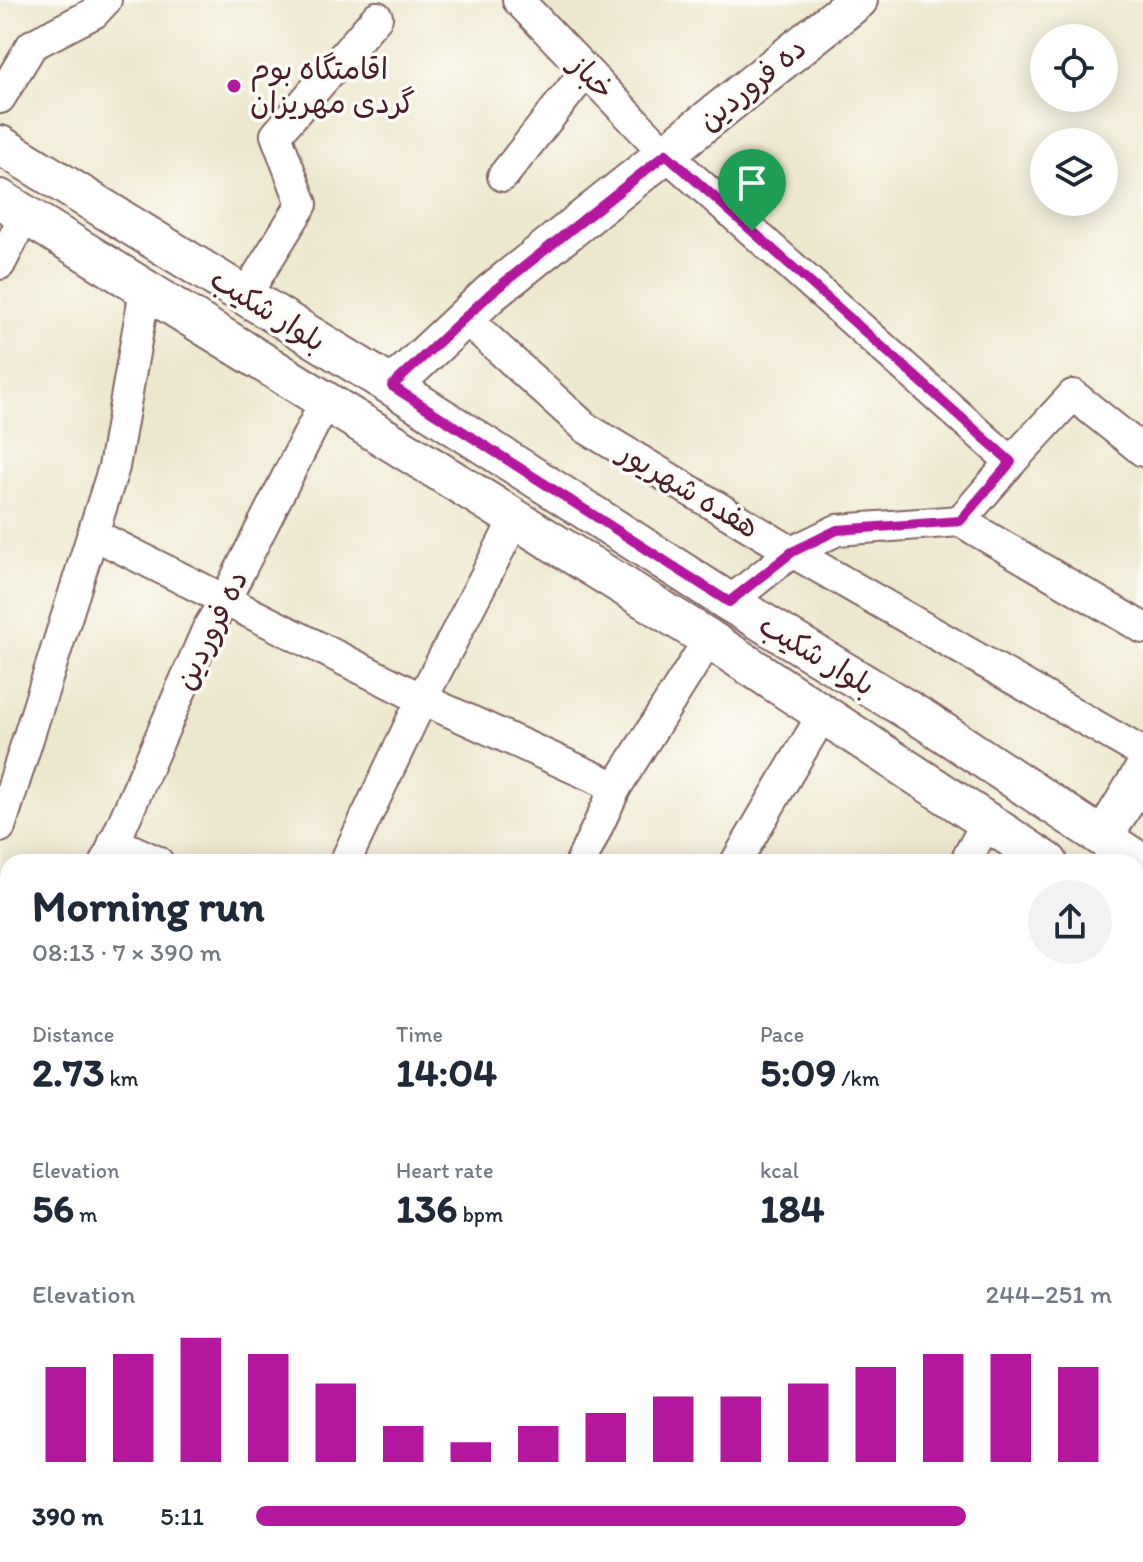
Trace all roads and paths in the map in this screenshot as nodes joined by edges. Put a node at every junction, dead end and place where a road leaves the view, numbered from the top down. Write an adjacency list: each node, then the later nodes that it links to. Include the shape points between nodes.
1 (106, 0): 6 (street, via 94,13 32,45)
2 (518, 0): 5 (street, خباز)
3 (858, 0): 8 (street, ده فروردین)
4 (377, 17): 13 (street, via 276,135 302,204)
5 (586, 71): 8 (street, خباز); 9 (street)
6 (0, 98)
7 (0, 145): 13 (street, بلوار شکیب)
8 (666, 154): 14 (street, ده فروردین); 18 (street, خباز)
9 (503, 176)
10 (12, 207): 11 (street); 12 (street, بلوار شکیب)
11 (0, 264)
12 (145, 290): 16 (street, بلوار شکیب); 21 (street, via 114,467)
13 (245, 296): 15 (street, بلوار شکیب)
14 (465, 318): 15 (street, ده فروردین); 22 (street, هفده شهریور, via 586,428)
15 (392, 386): 24 (street, بلوار شکیب)
16 (325, 402): 19 (street, بلوار شکیب); 23 (street, ده فروردین)
17 (1143, 451): 18 (street, via 1073,395)
18 (1011, 462): 20 (street)
19 (515, 519): 26 (street, بلوار شکیب); 27 (street)
20 (960, 521): 22 (street, via 837,530); 25 (street)
21 (93, 534): 23 (street); 35 (street)
22 (792, 552): 24 (street); 30 (street, هفده شهریور)
23 (225, 600): 27 (street); 37 (street, ده فروردین)
24 (729, 602): 29 (street, بلوار شکیب)
25 (1143, 628)
26 (709, 639): 28 (street, بلوار شکیب); 33 (street)
27 (422, 699): 33 (street); 38 (street)
28 (823, 714): 31 (street, بلوار شکیب); 40 (street)
29 (926, 721): 31 (street); 36 (street, بلوار شکیب)
30 (1143, 753)
31 (896, 762): 34 (street, بلوار شکیب)
32 (1143, 772): 36 (street)
33 (616, 787): 39 (street)
34 (987, 822): 41 (street); 42 (street, بلوار شکیب)
35 (0, 827)
36 (1104, 836): 43 (street, بلوار شکیب)
37 (110, 852)
38 (349, 854)
39 (585, 854)
40 (741, 854)
41 (969, 854)
42 (1036, 854)
43 (1129, 854)

